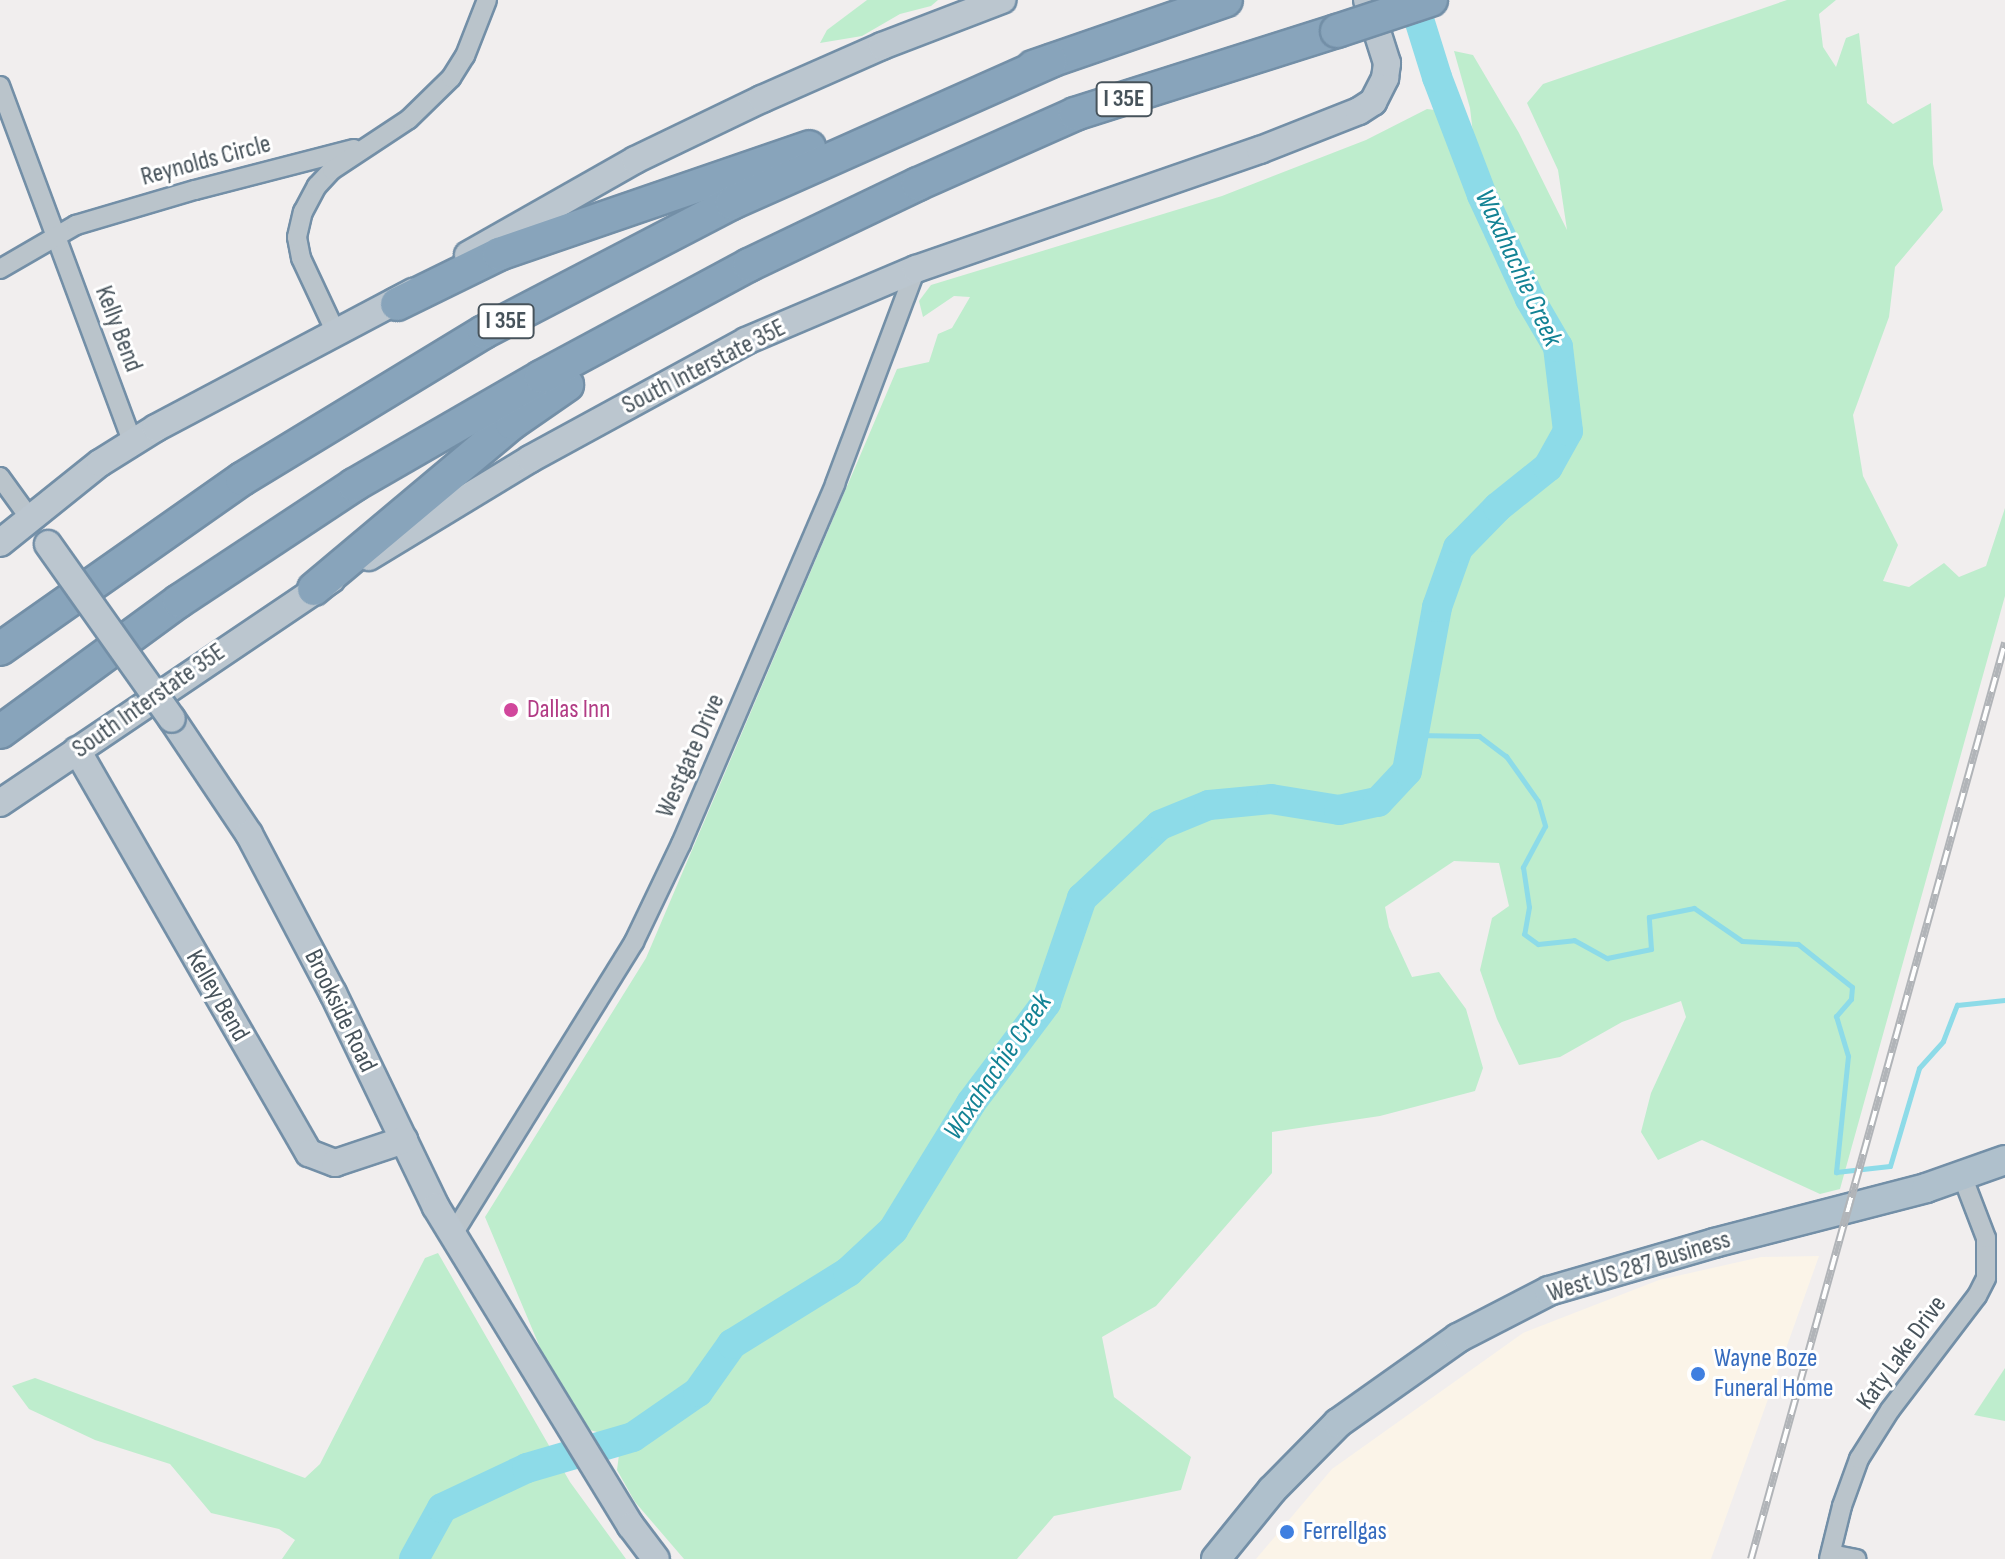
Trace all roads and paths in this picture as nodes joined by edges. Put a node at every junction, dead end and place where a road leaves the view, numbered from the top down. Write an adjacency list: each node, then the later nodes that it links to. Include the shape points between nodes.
1 (487, 0): 8 (street, Reynolds Circle, via 451,78 409,119)
2 (1002, 0): 13 (main road, via 869,51 635,160 453,263)
3 (1226, 0): 6 (highway, I 35E)
4 (1367, 0): 12 (main road, South Interstate 35E, via 1387,63 1373,102 1359,111)
5 (1431, 0): 10 (highway, I 35E, bridge, via 1075,114)
6 (1051, 61): 13 (highway, via 499,254); 20 (highway, I 35E, via 732,203 484,332 242,479)
7 (0, 86): 9 (street)
8 (372, 144): 9 (street, Reynolds Circle, via 133,207); 14 (street, Reynolds Circle, via 317,186 297,237 301,258)
9 (55, 234): 11 (street); 15 (street, Kelly Bend)
10 (749, 265): 19 (highway, via 711,300 531,409); 21 (highway, I 35E, via 354,485 179,601)
11 (0, 269)
12 (916, 269): 19 (main road, South Interstate 35E, via 746,341 530,459); 27 (street, Westgate Drive, via 835,484 634,942)
13 (397, 304): 14 (main road)
14 (337, 335): 15 (main road)
15 (133, 443): 17 (main road)
16 (0, 477): 17 (street, Brookside Road)
17 (29, 517): 18 (main road); 24 (main road, Brookside Road, bridge, via 249,834)
18 (0, 543)
19 (314, 589): 22 (main road, South Interstate 35E)
20 (0, 649)
21 (0, 732)
22 (77, 750): 23 (main road, South Interstate 35E); 24 (main road, Kelley Bend, via 309,1153 335,1163)
23 (0, 803)
24 (404, 1140): 27 (main road, Brookside Road)
25 (2005, 1160): 26 (main road, West US 287 Business)
26 (1963, 1178): 28 (street, Katy Lake Drive, via 1986,1238 1986,1278 1859,1459); 30 (main road, West US 287 Business, via 1607,1273 1536,1298 1452,1342 1338,1423 1272,1490)
27 (453, 1234): 29 (main road, Brookside Road)
28 (1830, 1556): 31 (street)
29 (656, 1559)
30 (1216, 1559)
31 (1857, 1559)

